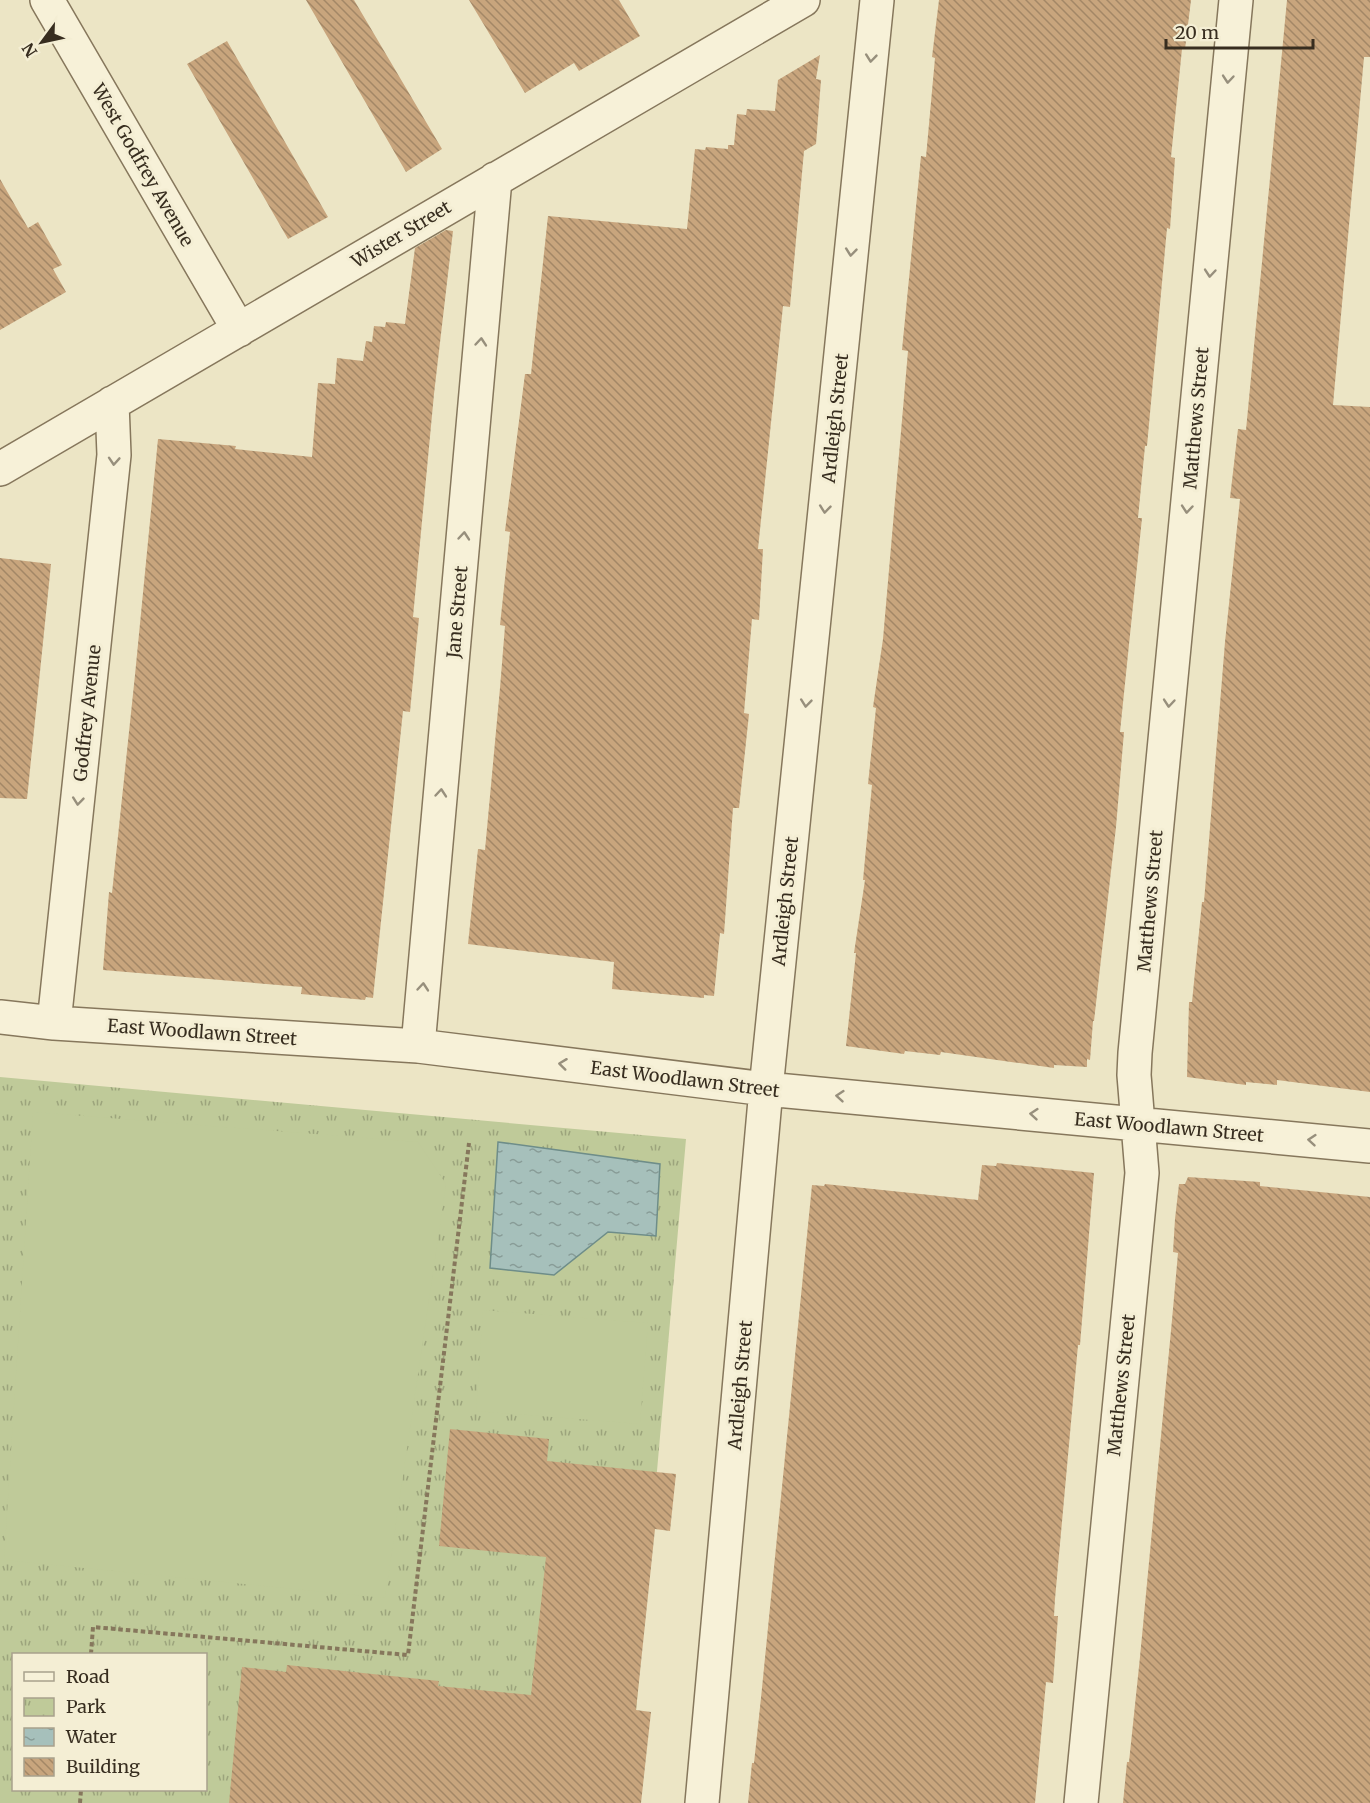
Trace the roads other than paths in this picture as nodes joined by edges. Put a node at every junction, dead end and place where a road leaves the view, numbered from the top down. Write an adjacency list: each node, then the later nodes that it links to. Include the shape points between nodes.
1 (47, 0): 6 (street, West Godfrey Avenue)
2 (803, 0): 5 (street, Wister Street)
3 (877, 0): 12 (street, Ardleigh Street, one-way to 12)
4 (1236, 0): 13 (street, Matthews Street, one-way to 13, via 1134,1075)
5 (495, 179): 6 (street, Wister Street); 11 (street, Jane Street, one-way to 5)
6 (239, 330): 7 (street, Wister Street)
7 (112, 403): 8 (street, Wister Street); 10 (street, Godfrey Avenue, one-way to 10, via 114,455)
8 (0, 469)
9 (0, 1017): 10 (street, East Woodlawn Street)
10 (54, 1023): 11 (street, East Woodlawn Street)
11 (418, 1046): 12 (street, East Woodlawn Street, one-way to 11)
12 (766, 1089): 13 (street, East Woodlawn Street, one-way to 12); 15 (street, Ardleigh Street)
13 (1139, 1124): 14 (street, East Woodlawn Street, one-way to 13); 16 (street, Matthews Street, via 1142,1173)
14 (1370, 1146)
15 (702, 1803)
16 (1081, 1803)

